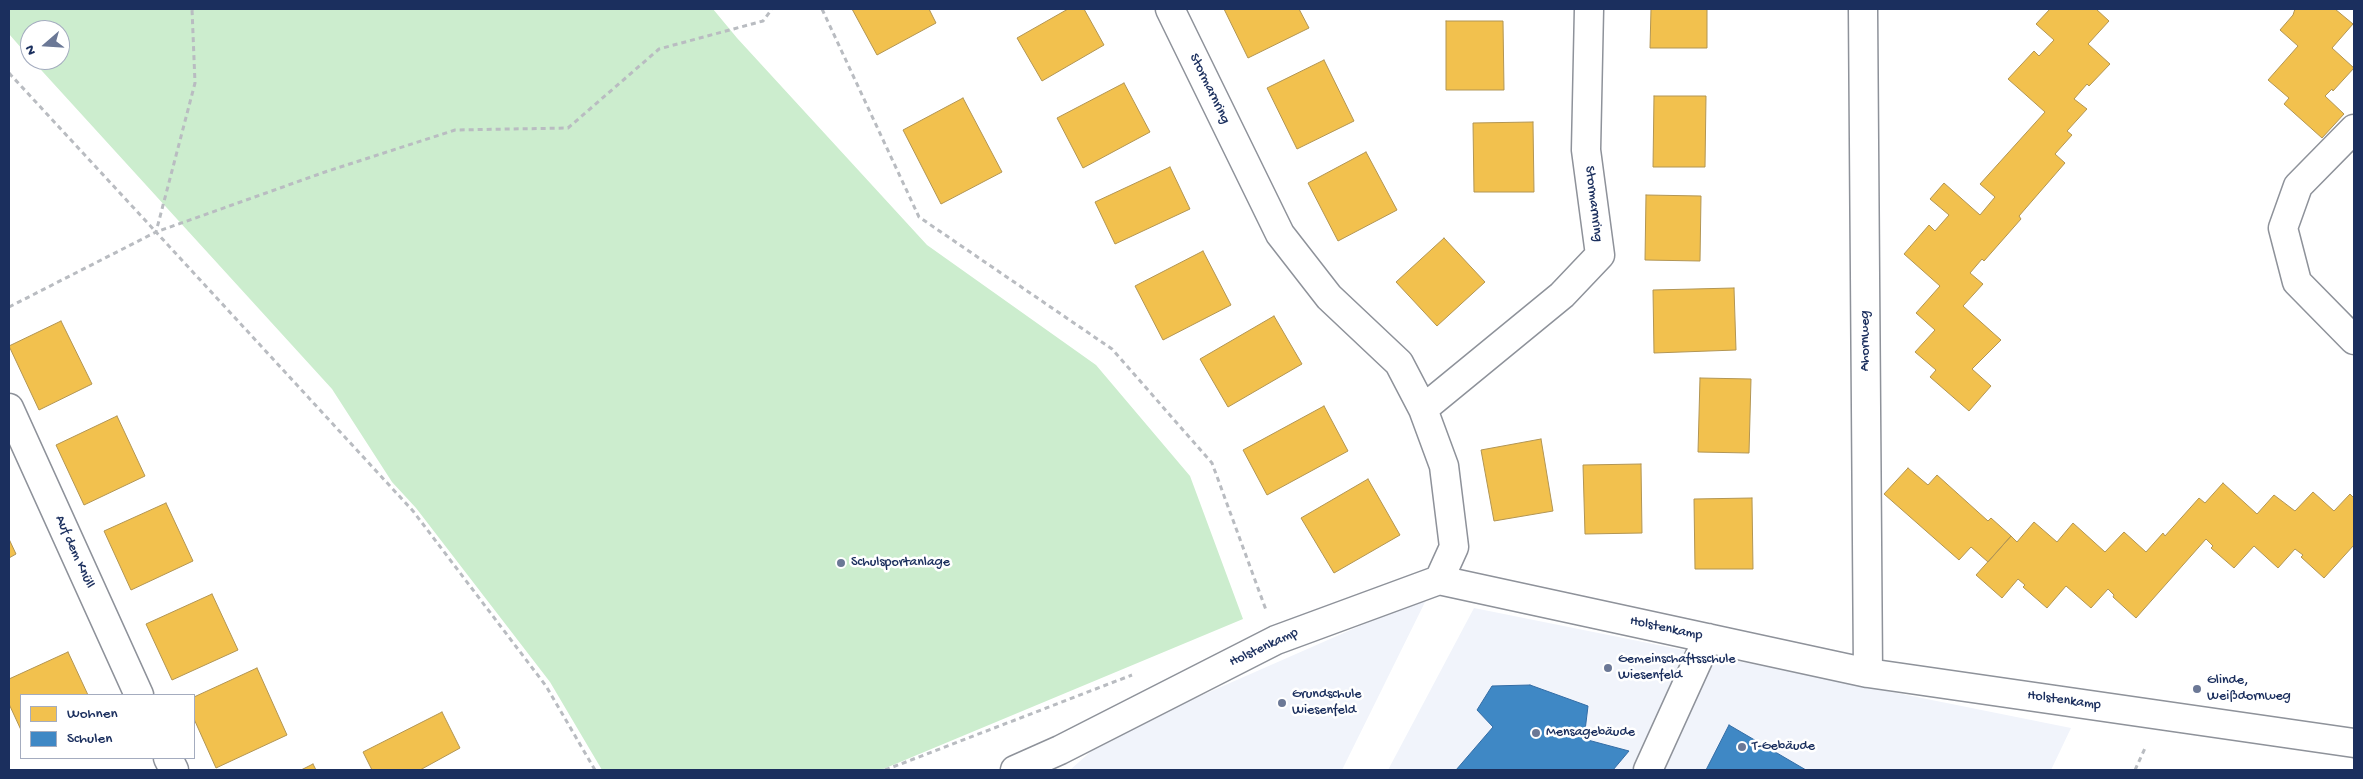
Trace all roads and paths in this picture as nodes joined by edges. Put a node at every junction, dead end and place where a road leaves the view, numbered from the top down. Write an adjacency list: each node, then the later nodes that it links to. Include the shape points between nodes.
1 (192, 9): 9 (path, via 195,83)
2 (772, 9): 9 (path, via 763,21 659,48 568,128 455,130)
3 (822, 9): 16 (path, via 919,217 1112,350 1212,463)
4 (1170, 9): 13 (street, Stormarnring, via 1280,234 1329,296 1398,363)
5 (1589, 9): 13 (street, Stormarnring, via 1586,150 1600,255 1562,296)
6 (1863, 9): 17 (street, Ahornweg)
7 (9, 73): 9 (path)
8 (2354, 129): 11 (street, via 2298,186 2284,228 2297,282)
9 (156, 232): 10 (path); 20 (path, via 413,511 546,686)
10 (9, 306)
11 (2354, 340)
12 (9, 408): 18 (street, Auf dem Knüll)
13 (1424, 409): 14 (street, Stormarnring, via 1444,466 1454,547)
14 (1439, 580): 15 (street, Holstenkamp); 16 (street, Holstenkamp)
15 (1708, 638): 17 (street, Holstenkamp); 22 (street)
16 (1276, 640): 21 (street, Holstenkamp)
17 (1868, 673): 19 (street, Holstenkamp)
18 (139, 694)
19 (2354, 743)
20 (595, 770)
21 (1015, 770)
22 (1648, 770)

